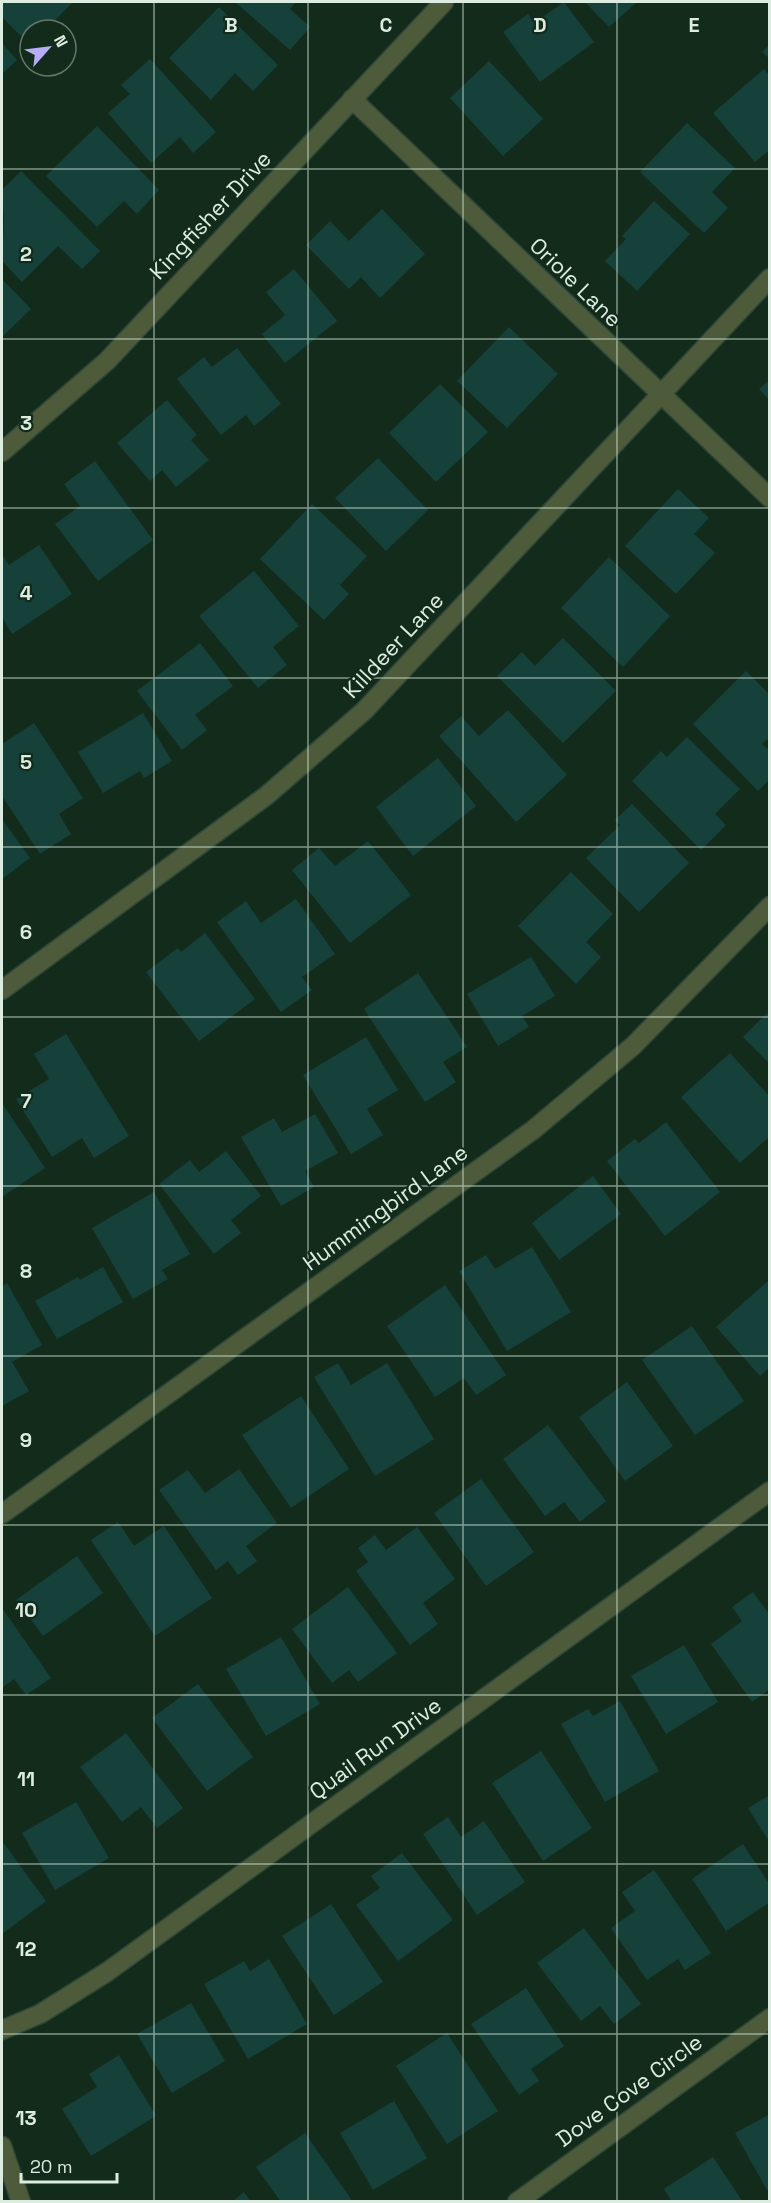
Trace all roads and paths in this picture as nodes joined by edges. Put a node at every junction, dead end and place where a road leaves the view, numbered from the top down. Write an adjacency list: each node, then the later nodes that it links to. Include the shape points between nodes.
1 (444, 2): 2 (street, Kingfisher Drive)
2 (352, 99): 4 (street, Oriole Lane); 5 (street, Kingfisher Drive, via 107,360)
3 (770, 278): 4 (street, Killdeer Lane)
4 (659, 395): 6 (street, Oriole Lane); 8 (street, Killdeer Lane, via 364,711 266,796)
5 (2, 452)
6 (770, 498)
7 (770, 906): 10 (street, Hummingbird Lane, via 633,1046 533,1130)
8 (2, 990)
9 (770, 1491): 12 (street, Quail Run Drive, via 107,1972 40,2014)
10 (2, 1514)
11 (770, 2018): 15 (street, Dove Cove Circle)
12 (2, 2030)
13 (2, 2146): 14 (street)
14 (21, 2202)
15 (517, 2202)

